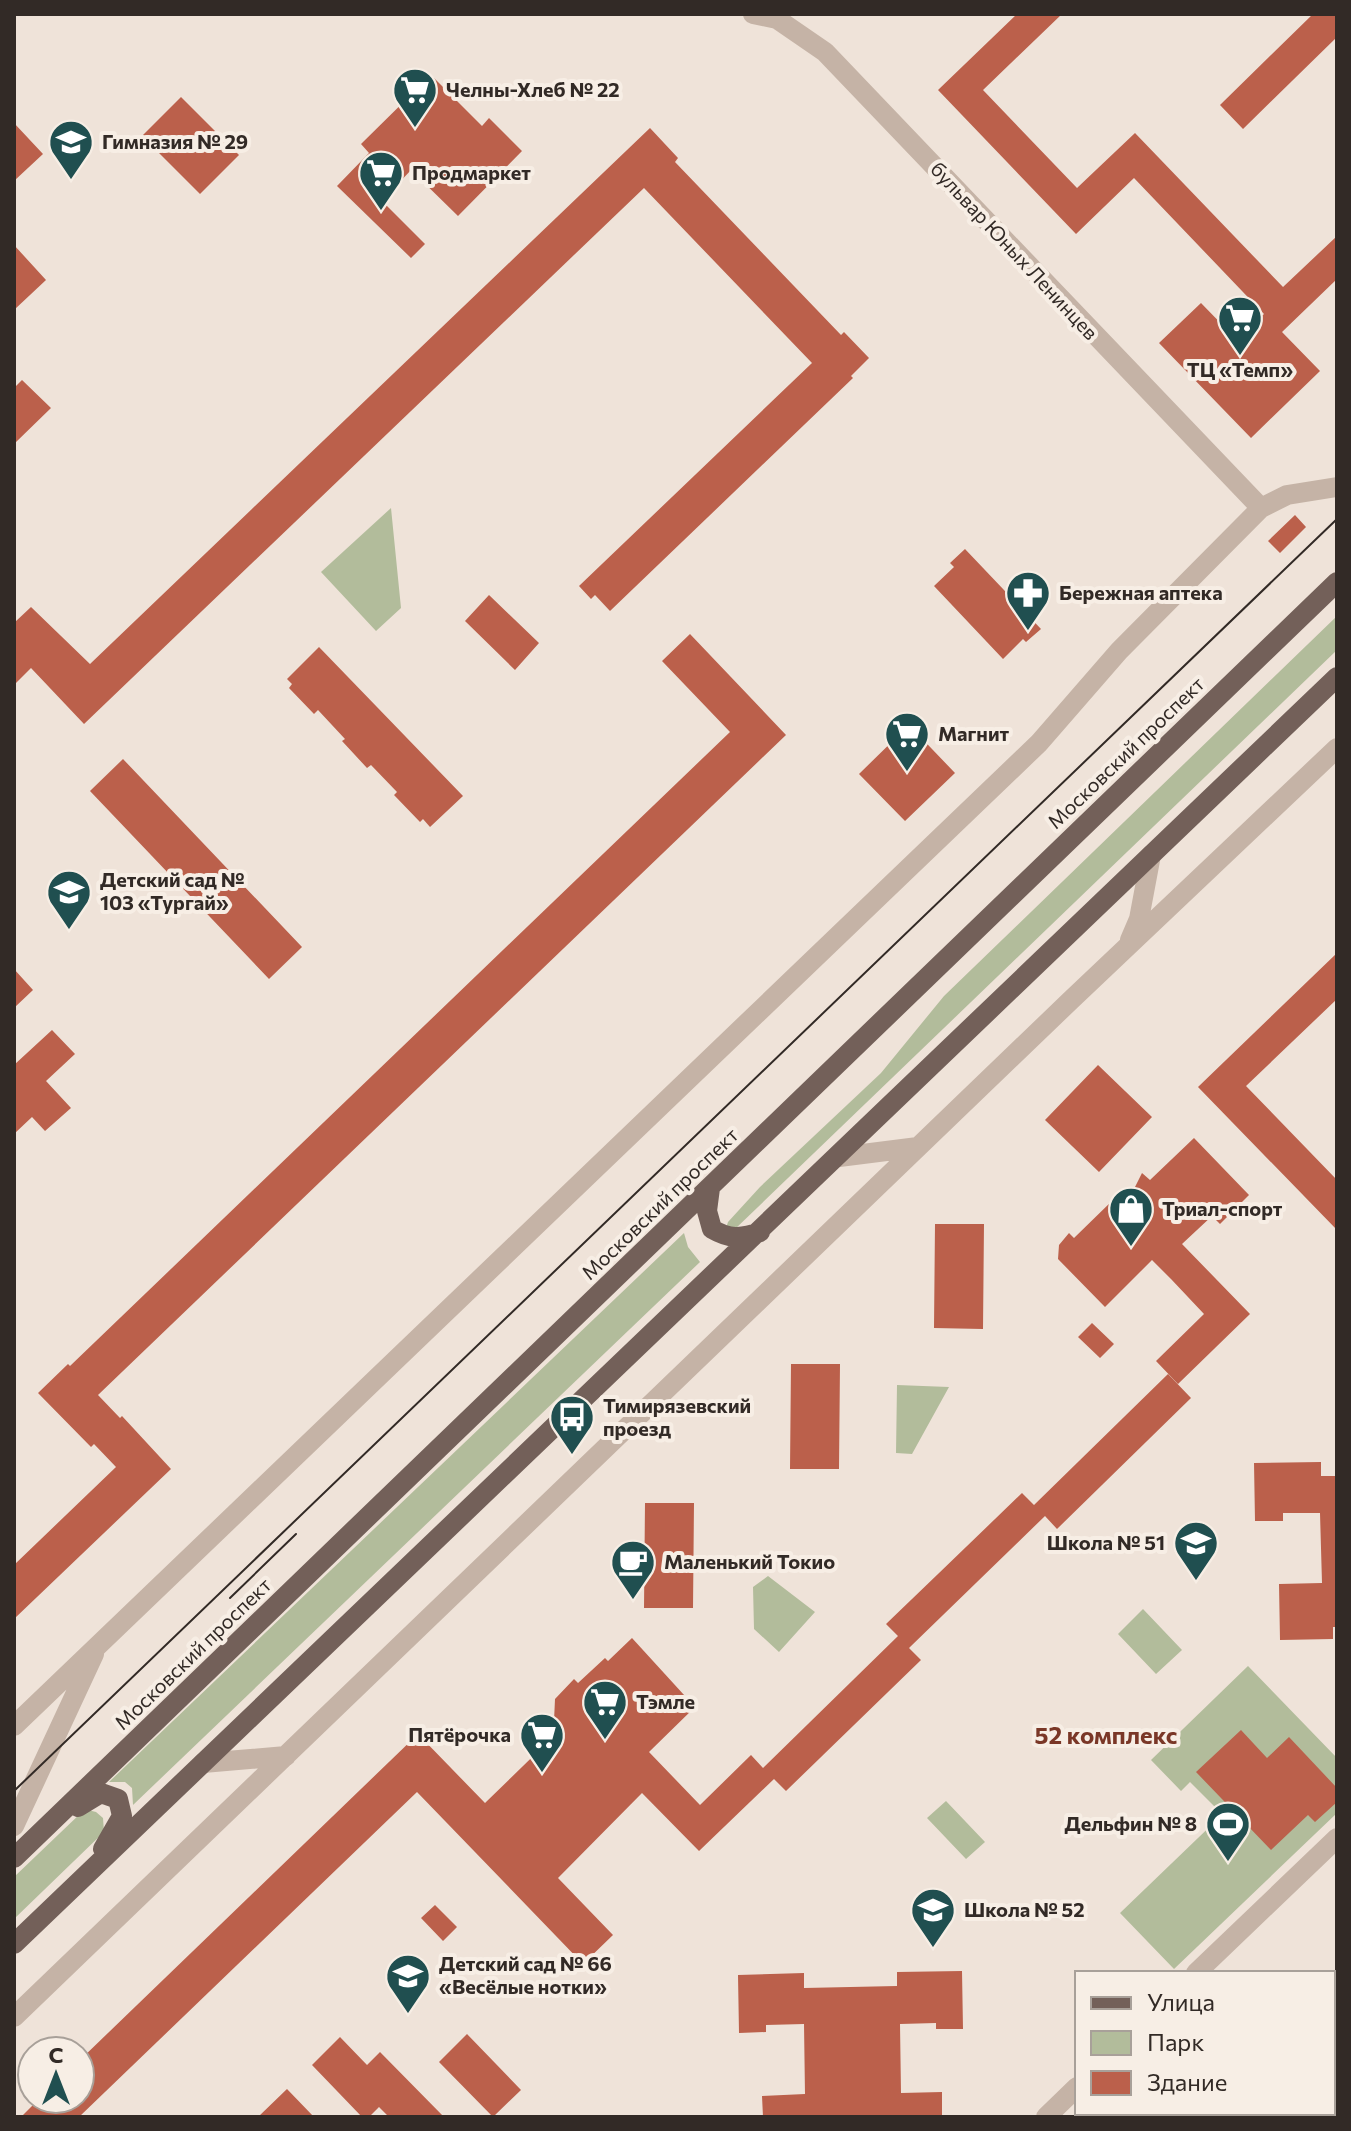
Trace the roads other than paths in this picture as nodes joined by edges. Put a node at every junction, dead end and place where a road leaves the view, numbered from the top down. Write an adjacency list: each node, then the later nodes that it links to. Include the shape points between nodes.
1 (753, 14): 3 (street, бульвар Юных Ленинцев, via 777,19 825,52)
2 (1337, 487): 3 (street, via 1287,495)
3 (1261, 508): 13 (street, via 1119,651 1039,743)
4 (1337, 582): 11 (main road, Московский проспект)
5 (1337, 677): 7 (main road)
6 (1337, 748): 8 (street)
7 (1151, 855): 8 (street, via 1139,919); 10 (main road)
8 (1128, 944): 9 (street)
9 (918, 1147): 10 (street); 15 (street)
10 (839, 1157): 12 (main road)
11 (710, 1188): 12 (main road, via 707,1211 712,1229 725,1237); 17 (main road, Московский проспект)
12 (760, 1232): 16 (main road)
13 (100, 1643): 14 (street); 18 (street)
14 (14, 1726)
15 (286, 1756): 16 (street); 24 (street)
16 (203, 1763): 21 (main road)
17 (50, 1824): 20 (main road, Московский проспект); 21 (main road, via 101,1793 118,1799 122,1816)
18 (14, 1826)
19 (1337, 1838): 23 (street)
20 (14, 1858)
21 (91, 1870): 22 (main road)
22 (14, 1944)
23 (1198, 1971)
24 (14, 2017)
25 (1075, 2089): 26 (street)
26 (1046, 2117)

